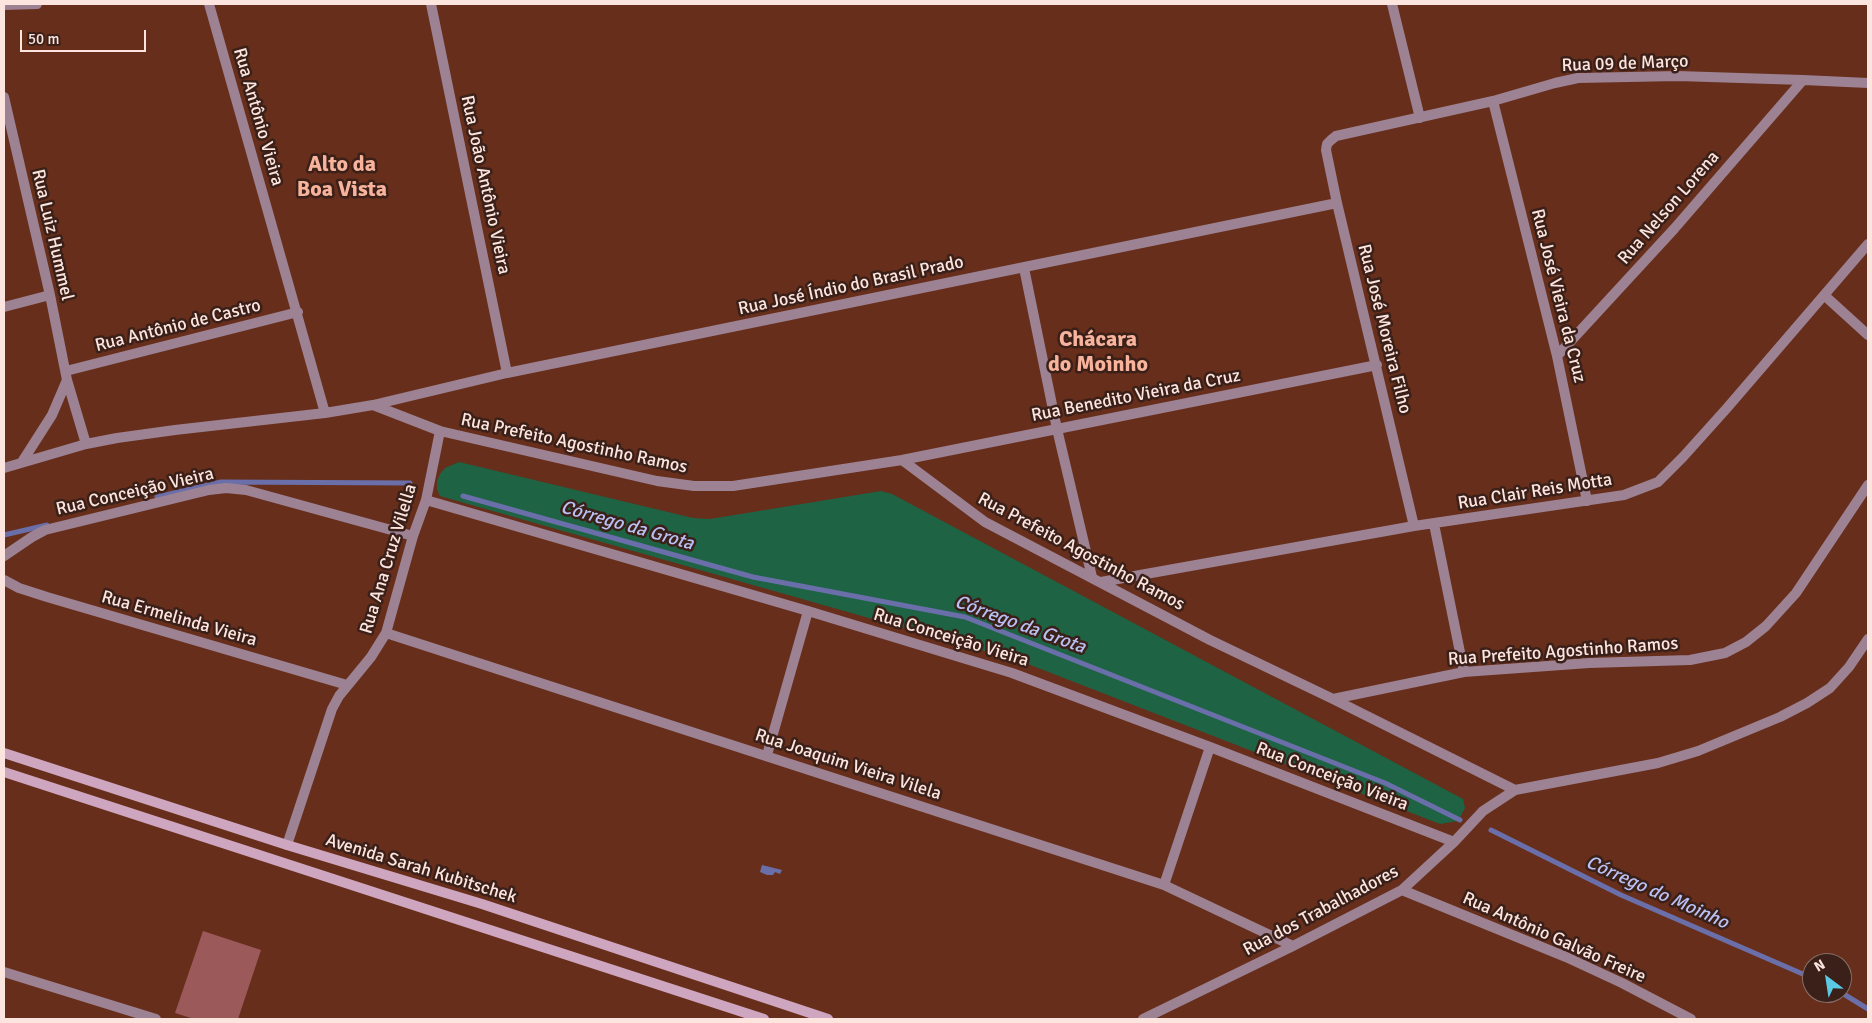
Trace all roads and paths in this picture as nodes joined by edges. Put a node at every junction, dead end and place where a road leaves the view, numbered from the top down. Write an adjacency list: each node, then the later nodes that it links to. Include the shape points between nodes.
1 (37, 4): 5 (street)
2 (209, 4): 18 (street, Rua Antônio Vieira)
3 (431, 4): 22 (street, Rua João Antônio Vieira)
4 (1392, 4): 10 (street)
5 (4, 5)
6 (1803, 80): 7 (street, Rua 09 de Março); 9 (street, Rua 09 de Março, via 1678,76 1578,78); 20 (street, Rua Nelson Lorena, via 1674,229)
7 (1868, 83)
8 (4, 97): 15 (street, Rua Luiz Hummel)
9 (1493, 101): 10 (street, Rua 09 de Março); 20 (street, Rua José Vieira da Cruz)
10 (1420, 118): 11 (street, Rua 09 de Março, via 1336,136)
11 (1331, 140): 12 (street, Rua José Moreira Filho, via 1326,150)
12 (1337, 204): 14 (street, Rua José Índio do Brasil Prado); 21 (street, Rua José Moreira Filho)
13 (1868, 244): 16 (street, Rua Clair Reis Motta)
14 (1024, 268): 22 (street, Rua José Índio do Brasil Prado); 26 (street)
15 (50, 294): 17 (street); 23 (street, Rua Luiz Hummel)
16 (1824, 295): 19 (street); 34 (street, Rua Clair Reis Motta, via 1658,482 1624,495)
17 (4, 308)
18 (298, 312): 23 (street, Rua Antônio de Castro); 25 (street, Rua Antônio Vieira)
19 (1868, 335)
20 (1557, 356): 34 (street, Rua José Vieira da Cruz)
21 (1377, 365): 26 (street, Rua Benedito Vieira da Cruz); 36 (street, Rua José Moreira Filho)
22 (507, 373): 24 (street, Rua José Índio do Brasil Prado)
23 (66, 376): 28 (street, Rua Luiz Hummel); 30 (street, via 52,415)
24 (373, 405): 25 (street); 27 (street, Rua Prefeito Agostinho Ramos)
25 (325, 413): 28 (street)
26 (1057, 429): 29 (street, Rua Benedito Vieira da Cruz); 39 (street)
27 (440, 431): 29 (street, Rua Prefeito Agostinho Ramos, via 657,482 694,486 733,486); 33 (street, Rua Ana Cruz Vilella)
28 (86, 444): 30 (street)
29 (902, 460): 39 (street, Rua Prefeito Agostinho Ramos, via 985,522)
30 (22, 462): 31 (street)
31 (4, 468)
32 (1868, 485): 45 (street, Rua Prefeito Agostinho Ramos, via 1796,594 1766,626 1746,642 1724,653 1690,660)
33 (426, 500): 37 (street, Rua Ana Cruz Vilella); 42 (street, Rua Conceição Vieira)
34 (1587, 501): 35 (street, Rua Clair Reis Motta)
35 (1434, 524): 36 (street, Rua Clair Reis Motta); 45 (street)
36 (1414, 526): 41 (street, Rua Clair Reis Motta)
37 (413, 536): 38 (street, Rua Conceição Vieira, via 246,490 226,488 45,530); 43 (street, Rua Ana Cruz Vilella)
38 (4, 556)
39 (1092, 577): 41 (street, Rua Prefeito Agostinho Ramos)
40 (4, 580): 46 (street, Rua Ermelinda Vieira, via 46,597)
41 (1102, 582): 47 (street, Rua Prefeito Agostinho Ramos, via 1210,640)
42 (808, 611): 48 (street, Rua Conceição Vieira, via 1012,673); 50 (street)
43 (386, 633): 46 (street, Rua Ana Cruz Vilella); 50 (street, Rua Joaquim Vieira Vilela)
44 (1868, 639): 52 (street, Rua dos Trabalhadores, via 1850,667 1830,688 1780,717 1698,751 1658,763)
45 (1464, 672): 47 (street, Rua Prefeito Agostinho Ramos)
46 (347, 685): 54 (street, Rua Ana Cruz Vilella, via 332,709)
47 (1333, 699): 52 (street)
48 (1210, 747): 53 (street, Rua Conceição Vieira); 55 (street)
49 (4, 753): 54 (main road, Avenida Sarah Kubitschek)
50 (767, 755): 55 (street, Rua Joaquim Vieira Vilela)
51 (4, 772): 60 (main road, Avenida Sarah Kubitschek)
52 (1515, 790): 53 (street, Rua dos Trabalhadores, via 1483,811)
53 (1454, 842): 56 (street, Rua dos Trabalhadores)
54 (287, 845): 61 (main road, Avenida Sarah Kubitschek, via 482,904)
55 (1164, 885): 57 (street, Rua Joaquim Vieira Vilela)
56 (1402, 890): 57 (street, Rua dos Trabalhadores); 63 (street, Rua Antônio Galvão Freire, via 1566,957)
57 (1294, 946): 62 (street, Rua dos Trabalhadores)
58 (4, 972): 59 (street)
59 (156, 1019)
60 (764, 1019)
61 (828, 1019)
62 (1143, 1019)
63 (1691, 1019)

